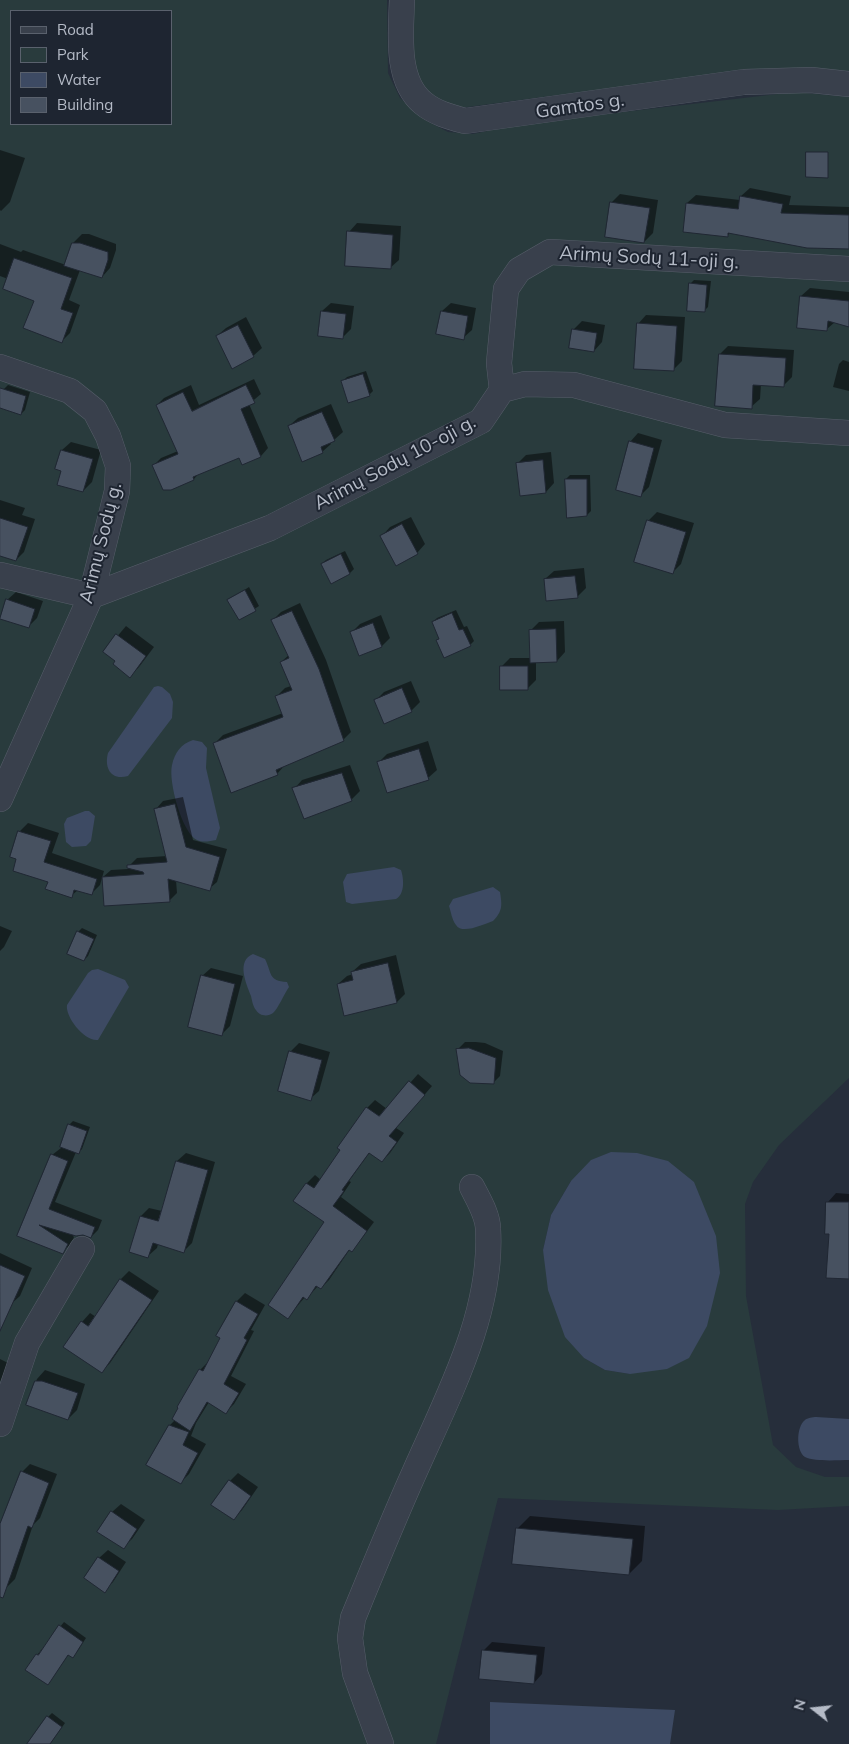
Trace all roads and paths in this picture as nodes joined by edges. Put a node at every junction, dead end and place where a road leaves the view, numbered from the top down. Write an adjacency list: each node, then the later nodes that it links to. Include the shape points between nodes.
1 (402, 0): 2 (street, Gamtos g., via 400,51 407,82 422,103 444,116 465,122 744,82 811,80)
2 (849, 84)
3 (849, 269): 5 (street, Arimų Sodų 11-oji g., via 550,252 519,270 506,289 499,363)
4 (0, 367): 8 (street, Arimų Sodų g., via 70,391 95,411 108,436 118,466 117,491)
5 (502, 390): 6 (street, via 524,384 574,385 725,425); 8 (street, Arimų Sodų 10-oji g., via 481,421 279,524)
6 (849, 433)
7 (0, 575): 8 (street)
8 (91, 596): 9 (street, Arimų Sodų g.)
9 (0, 799)
10 (472, 1187): 13 (street, via 488,1226 489,1252 482,1299 466,1354 353,1618 350,1638 354,1673)
11 (82, 1249): 12 (street, via 27,1342)
12 (0, 1424)
13 (381, 1744)

